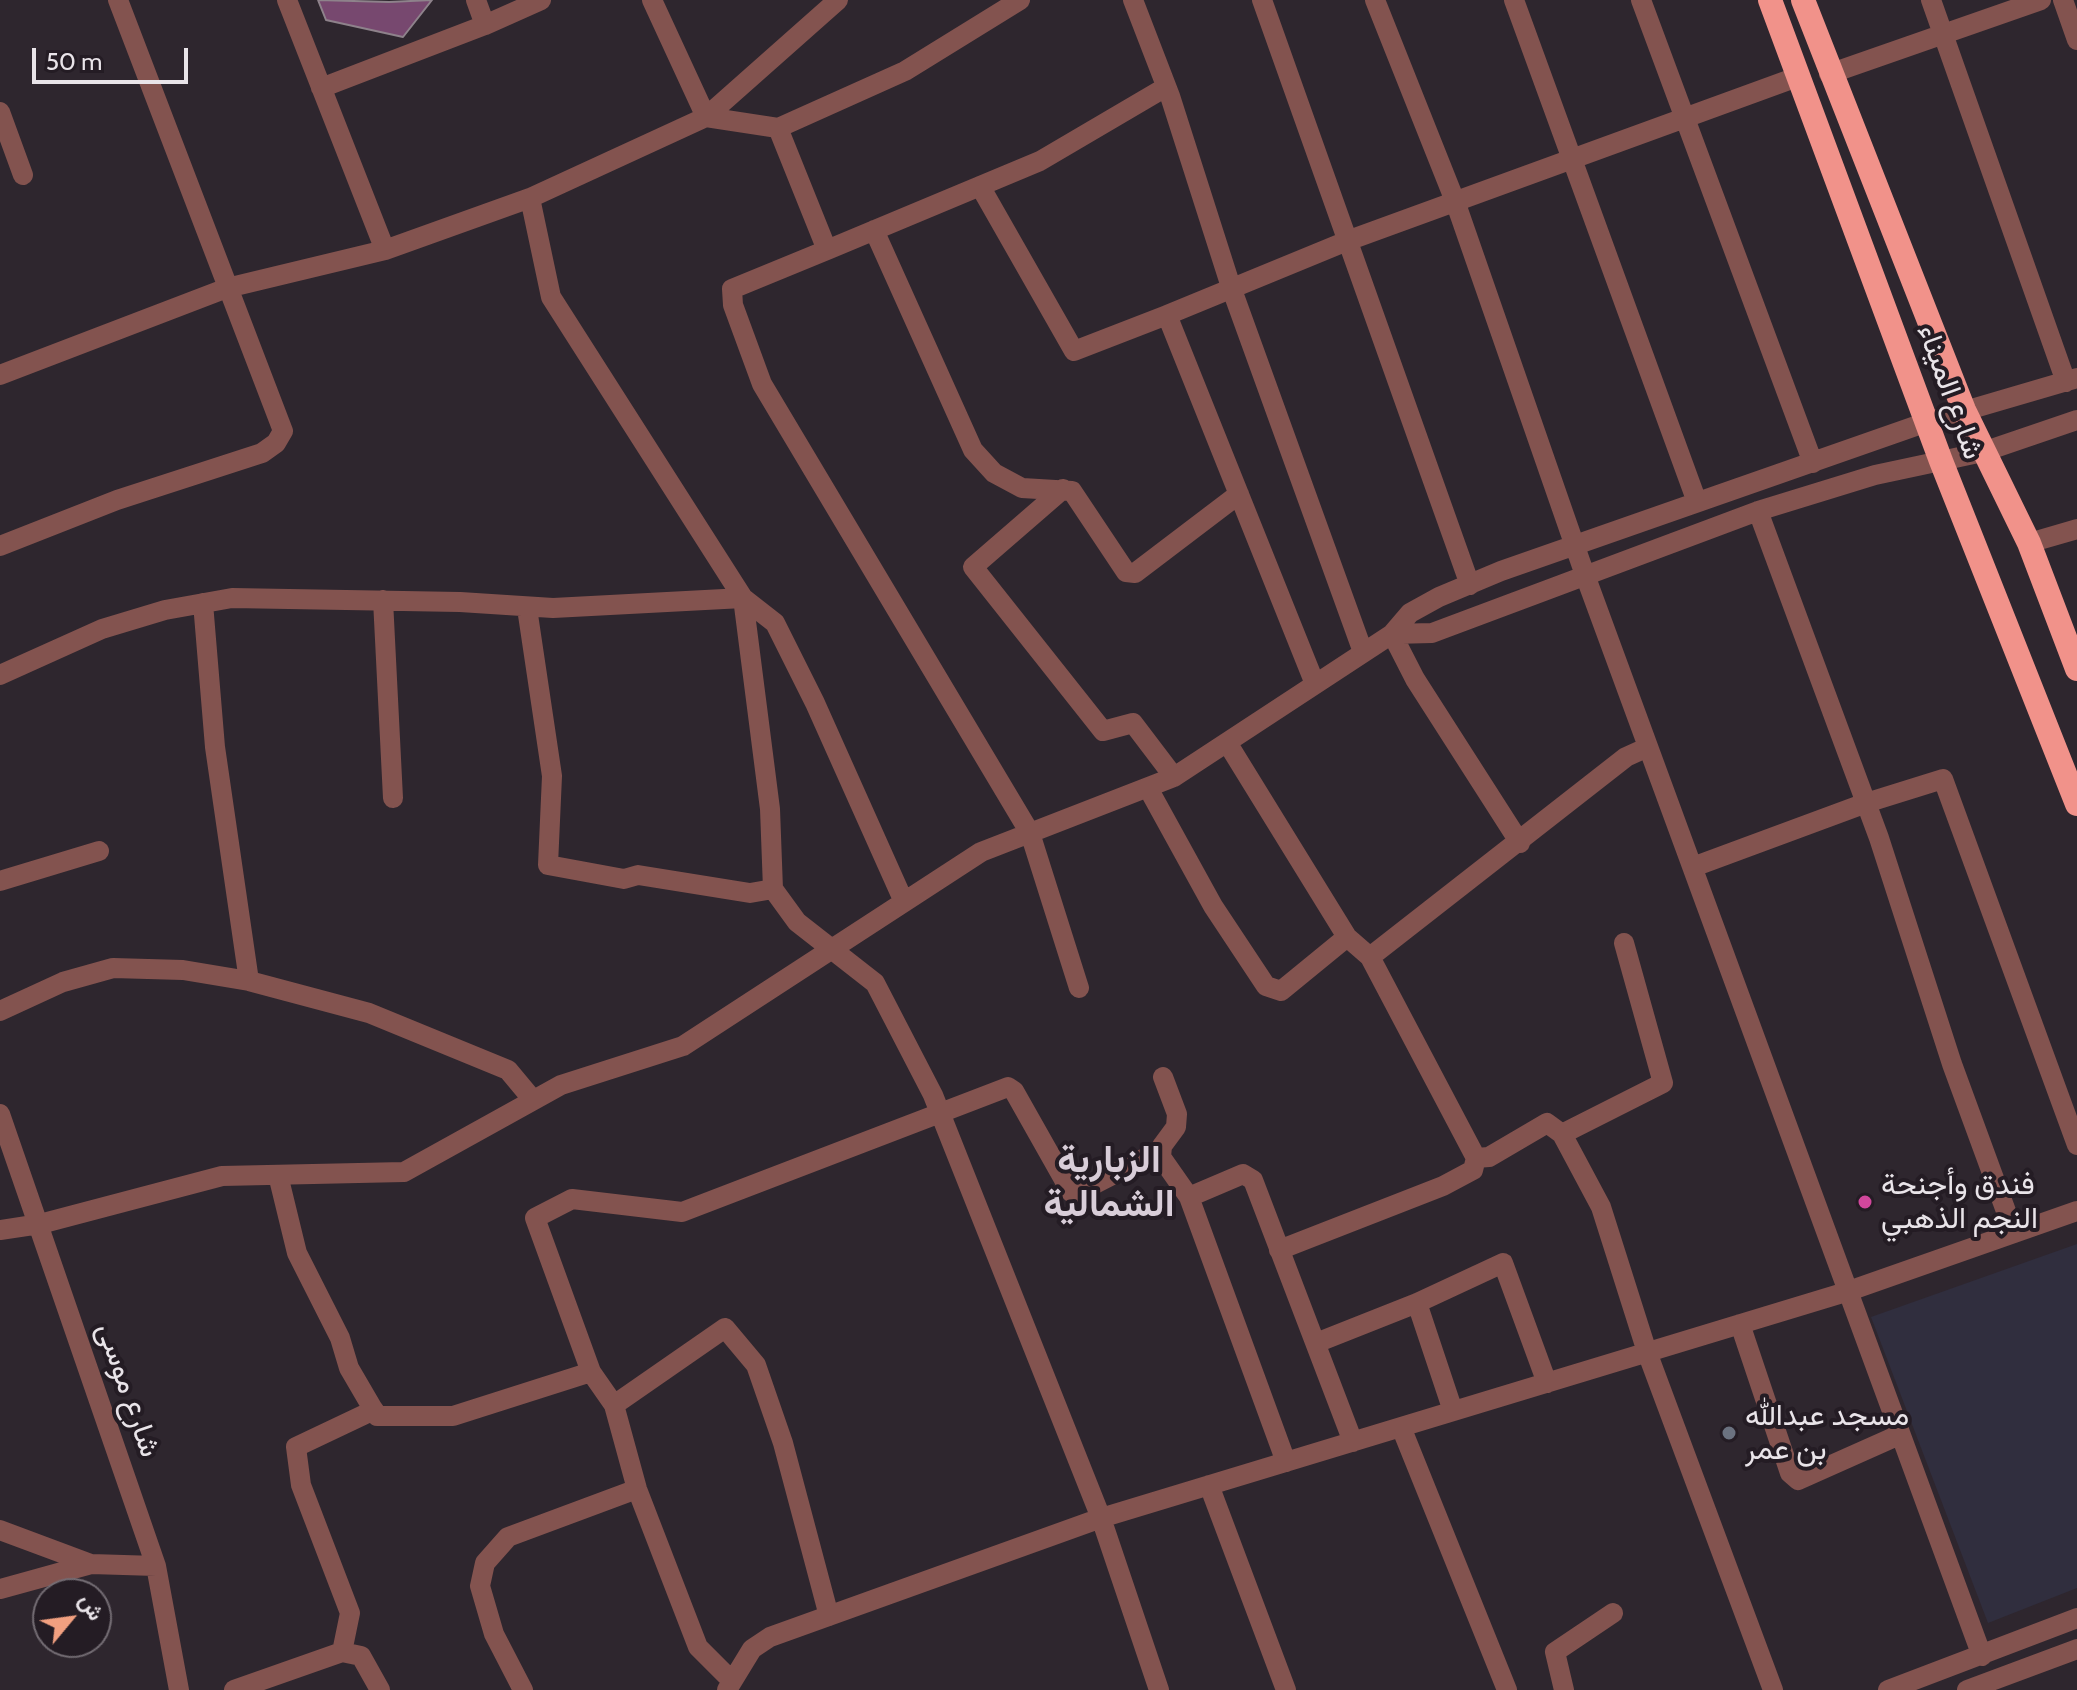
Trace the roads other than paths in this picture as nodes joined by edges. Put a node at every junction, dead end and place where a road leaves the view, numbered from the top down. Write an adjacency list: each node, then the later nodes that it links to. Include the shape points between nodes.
1 (118, 0): 39 (street)
2 (287, 0): 24 (street)
3 (476, 0): 18 (street)
4 (541, 0): 18 (street)
5 (652, 0): 27 (street)
6 (838, 0): 27 (street)
7 (1020, 0): 28 (street, via 905,71)
8 (1133, 0): 23 (street)
9 (1262, 0): 35 (street)
10 (1375, 0): 33 (street)
11 (1514, 0): 29 (street)
12 (1641, 0): 26 (street)
13 (1770, 0): 22 (highway, شارع الميناء)
14 (1803, 0): 21 (highway, شارع الميناء)
15 (1931, 0): 19 (street)
16 (2041, 0): 19 (street)
17 (2063, 0): 20 (street)
18 (485, 25): 24 (street)
19 (1944, 35): 21 (street); 42 (street)
20 (2077, 40)
21 (1829, 74): 43 (highway, شارع الميناء)
22 (1797, 77): 26 (street); 45 (highway, شارع الميناء)
23 (1166, 87): 31 (street, via 1040,161); 38 (street)
24 (321, 88): 36 (street)
25 (0, 112): 30 (street)
26 (1684, 115): 29 (street); 48 (street)
27 (706, 117): 28 (street); 32 (street)
28 (778, 128): 37 (street)
29 (1571, 157): 33 (street); 51 (street)
30 (23, 175)
31 (980, 186): 34 (street); 40 (street, via 1074,351)
32 (530, 198): 36 (street); 59 (street, via 551,297)
33 (1455, 201): 35 (street); 55 (street)
34 (874, 230): 37 (street); 49 (street, via 973,450 994,473 1022,488)
35 (1347, 241): 38 (street); 58 (street)
36 (385, 250): 39 (street)
37 (827, 250): 75 (street, via 732,289 733,305 762,384)
38 (1231, 287): 40 (street); 64 (street)
39 (227, 288): 41 (street); 56 (street, via 283,431 276,443 262,453 117,500)
40 (1167, 315): 50 (street)
41 (0, 375)
42 (2072, 380): 43 (street)
43 (1964, 410): 45 (street); 46 (highway, شارع الميناء)
44 (2077, 420): 46 (street)
45 (1927, 422): 47 (highway, شارع الميناء); 48 (street)
46 (1983, 452): 47 (street); 54 (highway, شارع الميناء)
47 (1941, 461): 52 (street); 74 (highway, شارع الميناء)
48 (1813, 463): 51 (street)
49 (1063, 489): 50 (street, via 1072,491 1126,572 1135,573); 70 (street, via 973,567 1103,731 1133,723)
50 (1239, 494): 67 (street)
51 (1697, 502): 55 (street)
52 (1758, 511): 57 (street); 73 (street)
53 (2077, 529): 54 (street)
54 (2029, 543): 65 (highway, شارع الميناء)
55 (1575, 545): 57 (street); 58 (street)
56 (0, 546)
57 (1585, 575): 63 (street, via 1432,633); 69 (street)
58 (1470, 585): 63 (street, via 1410,613)
59 (743, 598): 62 (street); 80 (street, via 770,809); 81 (street, via 775,623)
60 (383, 600): 61 (street, via 232,598); 62 (street); 72 (street)
61 (203, 603): 66 (street, via 102,629); 86 (street, via 215,747)
62 (527, 608): 80 (street, via 552,776 548,865 750,893)
63 (1392, 634): 64 (street); 76 (street)
64 (1363, 652): 67 (street)
65 (2077, 669)
66 (0, 675)
67 (1315, 684): 68 (street)
68 (1228, 744): 70 (street); 82 (street)
69 (1648, 747): 76 (street, via 1626,757); 78 (street)
70 (1174, 777): 71 (street)
71 (1148, 788): 75 (street); 82 (street, via 1213,906 1266,986 1281,991)
72 (393, 798)
73 (1866, 803): 78 (street); 94 (street, via 1943,779); 102 (street)
74 (2077, 804)
75 (1030, 833): 81 (street, via 981,852); 87 (street)
76 (1520, 843): 85 (street)
77 (99, 851): 79 (street)
78 (1693, 867): 104 (street)
79 (0, 881)
80 (773, 889): 84 (street, via 797,922)
81 (904, 902): 84 (street)
82 (1347, 937): 85 (street)
83 (1624, 943): 93 (street, via 1663,1083)
84 (832, 949): 90 (street, via 683,1046 561,1085); 92 (street, via 875,983)
85 (1370, 957): 96 (street)
86 (249, 981): 88 (street, via 183,970 113,968 63,982); 90 (street, via 369,1013 508,1070)
87 (1079, 988)
88 (0, 1011)
89 (1163, 1077): 95 (street, via 1177,1114)
90 (533, 1100): 97 (street, via 404,1172)
91 (0, 1114): 100 (street, شارع موسى)
92 (939, 1114): 95 (street, via 1008,1087 1071,1192 1147,1157); 109 (street, via 682,1212 572,1199 535,1218); 120 (street)
93 (1562, 1134): 96 (street, via 1547,1123 1489,1157); 108 (street, via 1601,1207)
94 (2077, 1145)
95 (1161, 1157): 98 (street)
96 (1476, 1158): 103 (street, via 1473,1170 1443,1186)
97 (278, 1175): 100 (street, via 222,1176); 112 (street, via 297,1253)
98 (1189, 1197): 103 (street, via 1243,1174 1253,1180); 117 (street)
99 (2077, 1211): 102 (street)
100 (40, 1224): 101 (street); 123 (street, شارع موسى)
101 (0, 1230)
102 (2014, 1233): 104 (street)
103 (1279, 1250): 107 (street)
104 (1846, 1292): 106 (street); 115 (street)
105 (1417, 1303): 107 (street); 110 (street, via 1503,1263); 113 (street)
106 (1740, 1324): 108 (street); 115 (street, via 1790,1473 1798,1480)
107 (1316, 1343): 116 (street)
108 (1647, 1352): 110 (street); 140 (street)
109 (591, 1372): 111 (street); 112 (street, via 453,1416 377,1416)
110 (1547, 1383): 113 (street)
111 (614, 1405): 119 (street); 126 (street, via 725,1328 756,1365 783,1443)
112 (374, 1410): 129 (street, via 296,1447 301,1485 350,1613)
113 (1453, 1411): 114 (street)
114 (1401, 1427): 116 (street); 138 (street)
115 (1899, 1435): 130 (street)
116 (1353, 1442): 117 (street)
117 (1286, 1462): 118 (street)
118 (1209, 1485): 120 (street); 137 (street)
119 (637, 1489): 131 (street, via 698,1647); 135 (street, via 508,1537 485,1563 480,1586 494,1634)
120 (1101, 1518): 126 (street); 136 (street)
121 (0, 1530): 122 (street)
122 (91, 1564): 123 (street); 124 (street)
123 (156, 1566): 132 (street, شارع موسى)
124 (0, 1589)
125 (1613, 1613): 139 (street, via 1555,1652)
126 (829, 1616): 131 (street, via 752,1649)
127 (2077, 1618): 130 (street)
128 (2077, 1649): 142 (street)
129 (342, 1652): 133 (street); 134 (street, via 361,1656)
130 (1982, 1656): 141 (street)
131 (730, 1685)
132 (179, 1690)
133 (234, 1690)
134 (380, 1690)
135 (523, 1690)
136 (1159, 1690)
137 (1286, 1690)
138 (1507, 1690)
139 (1564, 1690)
140 (1773, 1690)
141 (1888, 1690)
142 (1967, 1690)

